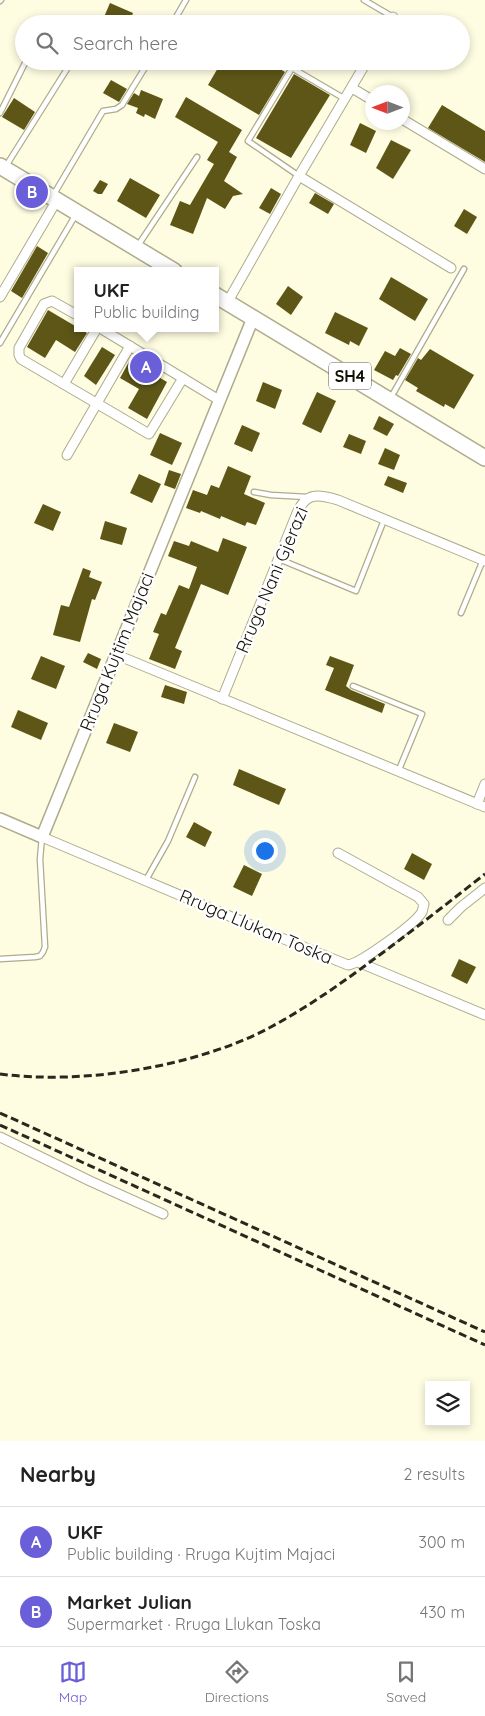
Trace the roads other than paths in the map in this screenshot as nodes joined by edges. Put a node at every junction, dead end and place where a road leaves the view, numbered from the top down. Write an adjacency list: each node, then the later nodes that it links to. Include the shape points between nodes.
1 (186, 0): 3 (lane)
2 (364, 0): 4 (lane)
3 (177, 15)
4 (384, 15)
5 (22, 70): 14 (lane)
6 (67, 70): 17 (lane)
7 (143, 70): 20 (lane, via 122,105 103,111)
8 (291, 70): 19 (lane, via 248,141)
9 (295, 70): 13 (lane)
10 (363, 70): 11 (street)
11 (352, 88): 12 (street); 13 (street)
12 (365, 96)
13 (345, 99): 19 (street)
14 (0, 113)
15 (410, 124): 18 (street)
16 (197, 157): 22 (lane)
17 (2, 167): 20 (main road)
18 (485, 169)
19 (298, 176): 24 (street); 27 (street)
20 (55, 199): 21 (main road); 26 (street)
21 (77, 212): 22 (main road); 32 (lane)
22 (137, 248): 23 (main road)
23 (168, 267)
24 (451, 268)
25 (464, 270): 37 (lane)
26 (0, 297)
27 (221, 299): 29 (main road, SH4)
28 (74, 313): 35 (street, via 48,301 18,351 21,359)
29 (253, 318): 36 (street, Rruga Kujtim Majaci); 37 (main road, SH4)
30 (96, 332): 35 (street)
31 (106, 332): 33 (street)
32 (0, 343)
33 (130, 346): 34 (street); 38 (street)
34 (183, 378): 36 (street); 38 (street, via 149,434)
35 (64, 384): 38 (street)
36 (219, 400): 47 (street, Rruga Kujtim Majaci)
37 (389, 400): 40 (main road, SH4)
38 (96, 403): 39 (street)
39 (67, 455)
40 (485, 458)
41 (254, 492): 42 (lane)
42 (310, 497): 43 (street, Rruga Nani Gjerazi, via 327,497); 44 (street, Rruga Nani Gjerazi, via 301,504)
43 (384, 520): 44 (lane, via 356,591); 45 (street, Rruga Nani Gjerazi)
44 (279, 559): 49 (street, Rruga Nani Gjerazi)
45 (484, 561): 46 (lane)
46 (461, 613)
47 (117, 655): 49 (street); 55 (street, Rruga Kujtim Majaci)
48 (353, 686): 50 (lane, via 422,714)
49 (222, 699): 50 (street)
50 (398, 772): 53 (street)
51 (195, 777): 57 (lane, via 168,841)
52 (485, 784): 53 (street)
53 (481, 805)
54 (0, 819): 55 (street, Rruga Llukan Toska)
55 (42, 837): 57 (street, Rruga Llukan Toska); 60 (lane, Rruga Kujtim Majaci, via 43,952 35,957)
56 (338, 852): 61 (street, Rruga Llukan Toska, via 424,904 421,913 401,931)
57 (145, 882): 61 (street, Rruga Llukan Toska, via 348,965)
58 (485, 888): 59 (street)
59 (448, 920)
60 (0, 960)
61 (358, 962): 62 (street)
62 (485, 1015)
63 (0, 1137): 64 (street)
64 (163, 1214)

